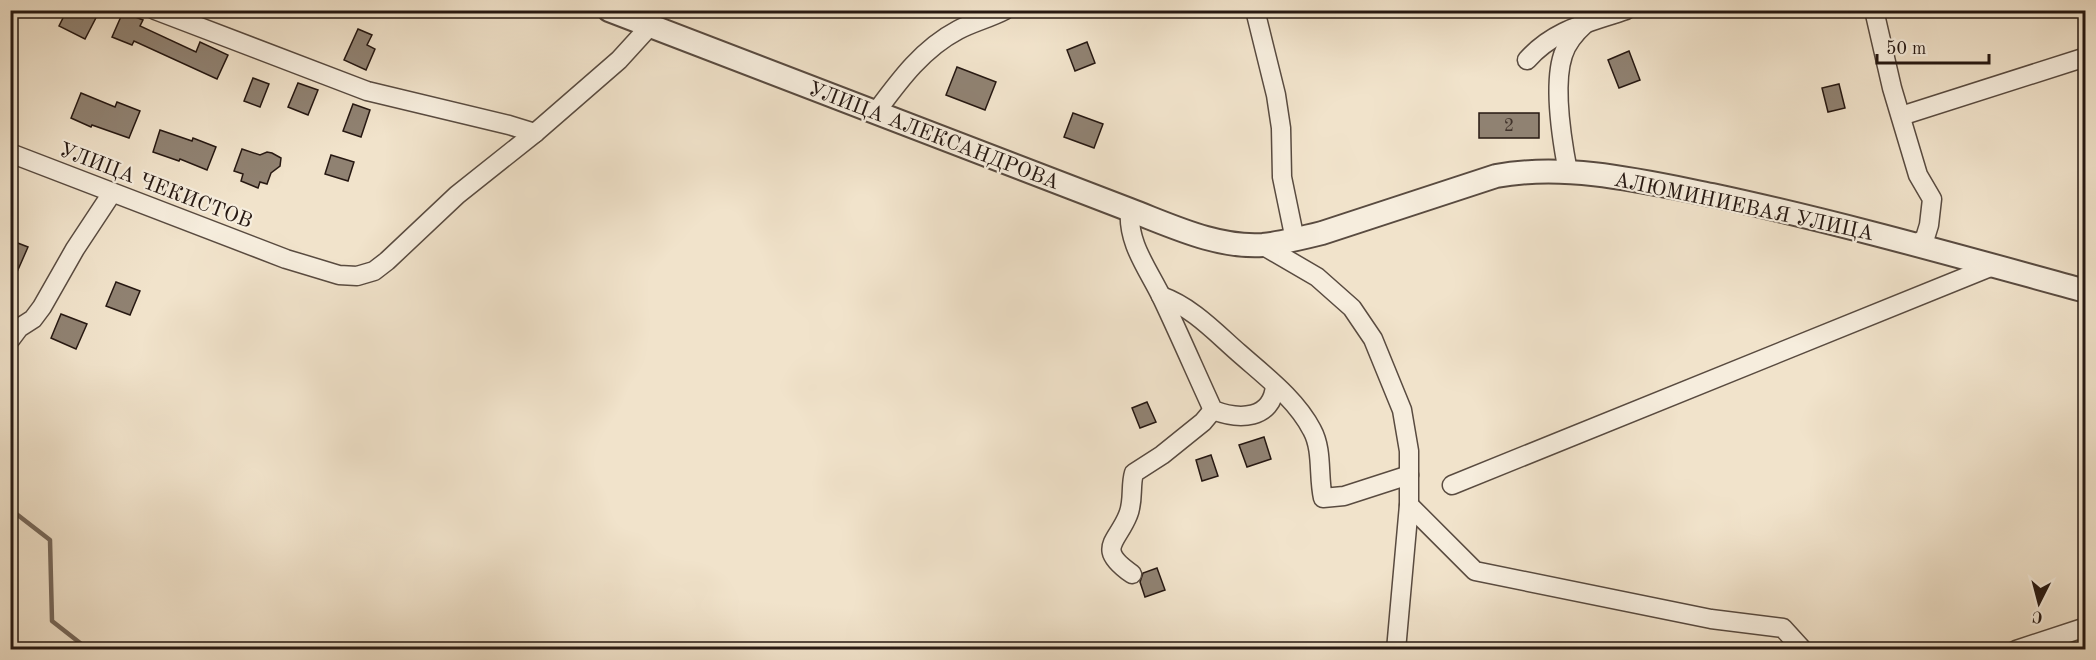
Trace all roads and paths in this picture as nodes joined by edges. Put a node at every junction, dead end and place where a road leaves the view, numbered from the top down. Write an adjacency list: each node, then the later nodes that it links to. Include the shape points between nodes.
1 (155, 10): 13 (street, via 368,91)
2 (609, 10): 8 (street, УЛИЦА АЛЕКСАНДРОВА)
3 (1005, 10): 11 (street, via 941,40 903,74)
4 (1255, 10): 18 (street, via 1276,95 1282,177)
5 (1626, 10): 7 (street)
6 (1874, 10): 12 (street)
7 (1585, 24): 10 (street, via 1548,39); 15 (street, via 1571,37 1562,56 1561,124)
8 (650, 26): 11 (street, УЛИЦА АЛЕКСАНДРОВА); 13 (street, УЛИЦА ЧЕКИСТОВ, via 619,60)
9 (2085, 57): 12 (street)
10 (1527, 60)
11 (876, 112): 17 (street, УЛИЦА АЛЕКСАНДРОВА)
12 (1901, 116): 19 (street, via 1918,175 1932,199 1925,238)
13 (535, 133): 16 (street, УЛИЦА ЧЕКИСТОВ, via 457,195 387,261 374,271 357,276 339,275 286,259)
14 (10, 153): 16 (street, УЛИЦА ЧЕКИСТОВ)
15 (1568, 172): 18 (street, АЛЮМИНИЕВАЯ УЛИЦА, via 1524,171 1496,176); 19 (street, АЛЮМИНИЕВАЯ УЛИЦА, via 1649,183)
16 (112, 193): 24 (street, via 42,307)
17 (1130, 210): 20 (street, УЛИЦА АЛЕКСАНДРОВА, via 1197,235); 23 (street, via 1135,245)
18 (1295, 240): 20 (street, АЛЮМИНИЕВАЯ УЛИЦА)
19 (1917, 244): 21 (street, АЛЮМИНИЕВАЯ УЛИЦА)
20 (1262, 245): 27 (street, via 1324,282 1352,308 1373,339 1402,410)
21 (1993, 266): 22 (street, АЛЮМИНИЕВАЯ УЛИЦА); 28 (street)
22 (2085, 291)
23 (1161, 296): 25 (street, via 1197,316); 26 (street)
24 (10, 340)
25 (1275, 386): 26 (street, via 1271,404 1260,412 1244,416); 27 (street, via 1313,431 1323,498 1344,496)
26 (1213, 410): 30 (street, via 1162,455 1134,473 1128,515 1112,542 1116,561)
27 (1409, 475): 29 (street)
28 (1452, 485)
29 (1410, 505): 32 (street); 33 (street, via 1475,571 1711,619 1783,628)
30 (1132, 573)
31 (2085, 627): 34 (street)
32 (1396, 650)
33 (1803, 650)
34 (2016, 650)

